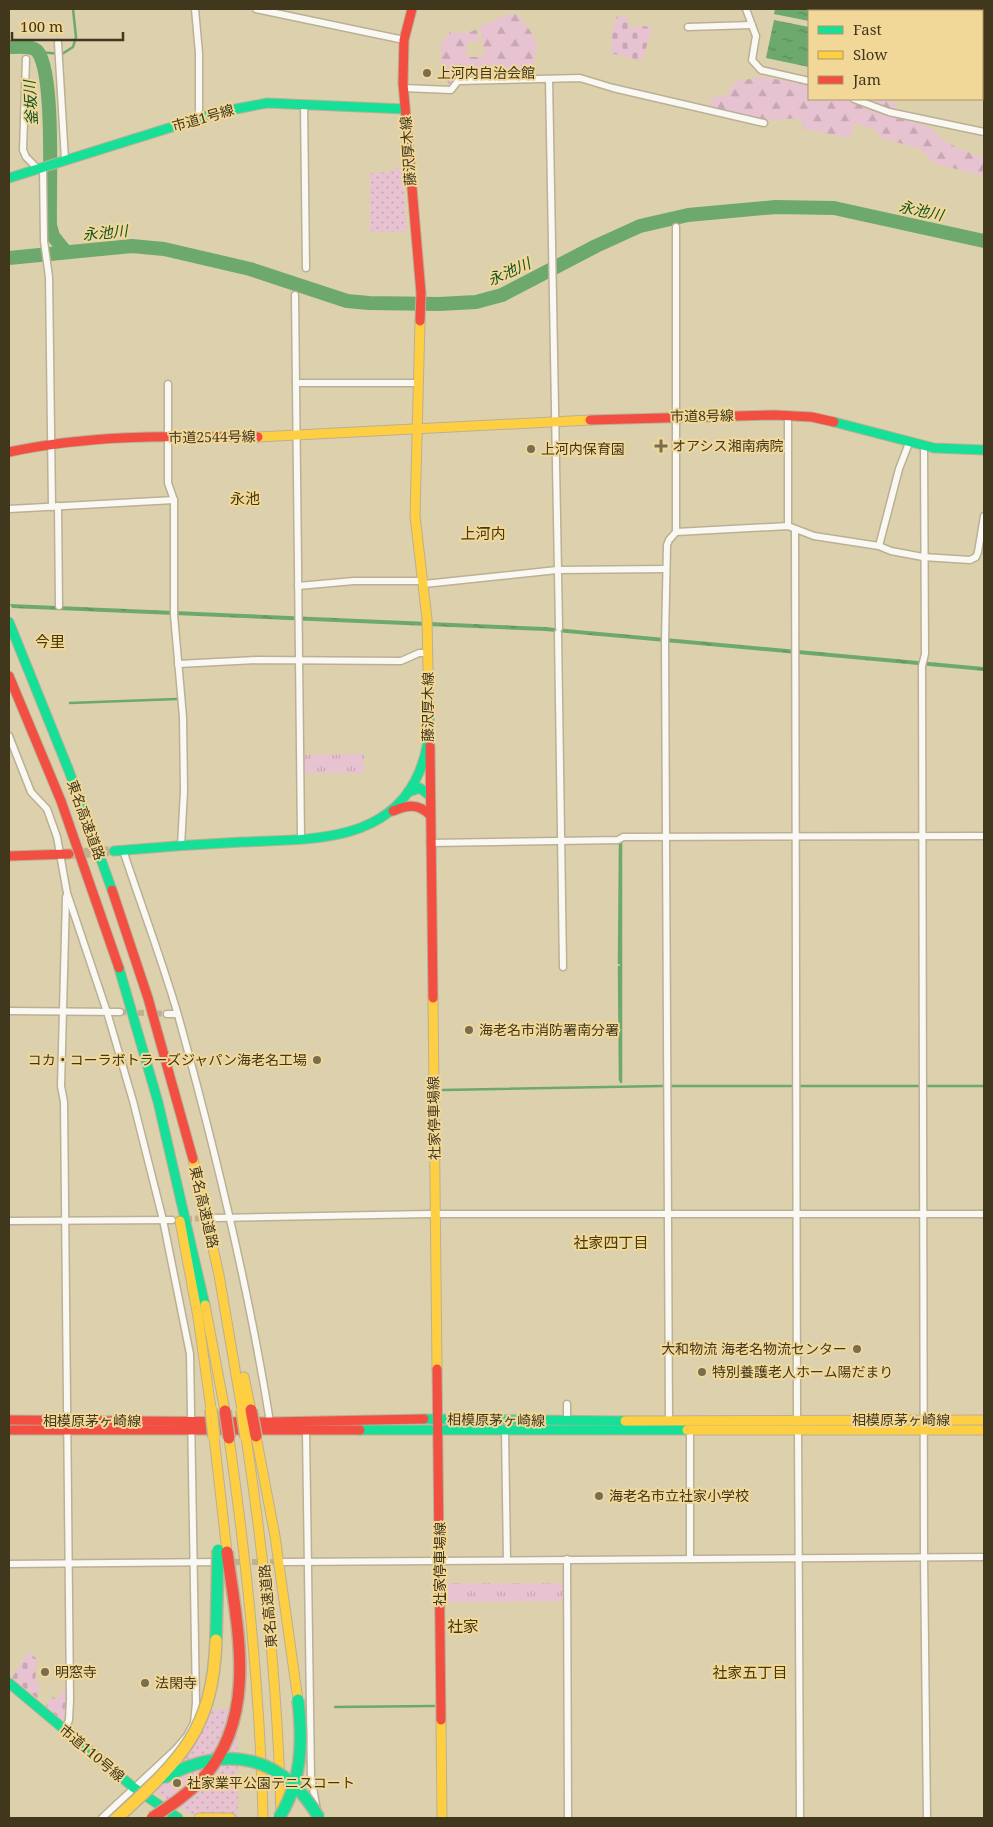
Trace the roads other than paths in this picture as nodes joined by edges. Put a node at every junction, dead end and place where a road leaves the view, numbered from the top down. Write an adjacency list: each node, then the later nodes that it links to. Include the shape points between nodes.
1 (195, 9): 17 (street)
2 (256, 9): 5 (street)
3 (412, 9): 8 (main road, 藤沢厚木線)
4 (746, 9): 6 (street)
5 (279, 11): 8 (street)
6 (752, 25): 7 (street); 12 (street, via 756,36 752,60 761,70)
7 (688, 27)
8 (404, 40): 13 (main road, 藤沢厚木線)
9 (58, 43): 20 (street)
10 (26, 59): 20 (street, via 23,150 26,157)
11 (549, 79): 13 (street, via 458,81 451,90); 18 (street, via 592,81); 30 (street)
12 (808, 81)
13 (403, 88): 16 (main road, 藤沢厚木線)
14 (857, 100): 19 (street, via 889,112)
15 (304, 105): 16 (main road, 市道1号線); 17 (main road, 市道1号線, via 267,103); 23 (street)
16 (404, 109): 26 (main road, 藤沢厚木線, via 421,293)
17 (199, 118): 20 (main road, 市道1号線)
18 (764, 123)
19 (984, 132)
20 (49, 165): 21 (main road, 市道1号線); 34 (street, via 45,243 49,277)
21 (9, 178)
22 (676, 227): 29 (street)
23 (306, 268)
24 (295, 295): 25 (street)
25 (296, 383): 26 (street); 32 (street)
26 (419, 383): 31 (main road, 藤沢厚木線)
27 (168, 384): 33 (street)
28 (788, 415): 29 (main road, 市道8号線); 35 (main road, 市道8号線, via 820,419); 43 (street)
29 (676, 417): 30 (main road, 市道8号線); 45 (street)
30 (555, 421): 31 (main road, 市道8号線); 49 (street)
31 (416, 429): 32 (main road, 市道2544号線); 50 (main road, 藤沢厚木線, via 415,516)
32 (298, 436): 33 (main road, 市道2544号線); 51 (street)
33 (168, 437): 34 (main road, 市道2544号線); 39 (street, via 168,483)
34 (51, 443): 38 (main road, 市道2544号線); 40 (street)
35 (909, 443): 36 (main road, 市道8号線); 46 (street)
36 (924, 447): 37 (main road, 市道8号線, via 960,452); 47 (street)
37 (984, 450)
38 (9, 452)
39 (174, 500): 40 (street); 56 (street, via 174,613)
40 (55, 507): 41 (street); 52 (street)
41 (9, 510)
42 (984, 516): 47 (street, via 976,557 970,560)
43 (788, 526): 44 (street); 45 (street)
44 (795, 529): 46 (street, via 814,536); 66 (street)
45 (676, 532): 48 (street, via 668,540)
46 (879, 546): 47 (street)
47 (923, 557): 64 (street)
48 (666, 569): 49 (street); 68 (street)
49 (557, 570): 50 (street); 69 (street)
50 (423, 582): 51 (street, via 354,581); 54 (main road, 藤沢厚木線)
51 (298, 586): 55 (street)
52 (59, 606)
53 (9, 622): 111 (main road, 東名高速道路, bridge, via 52,725 129,938 166,1060 198,1182)
54 (428, 653): 55 (street, via 419,653 401,661); 59 (main road, 藤沢厚木線)
55 (299, 660): 56 (street); 67 (street)
56 (178, 664): 71 (street, via 183,726)
57 (9, 676): 73 (main road, 東名高速道路, via 60,799)
58 (9, 736): 73 (street, via 31,792 50,814 58,840)
59 (430, 741): 60 (main road, 藤沢厚木線, via 422,766); 61 (main road, 社家停車場線)
60 (408, 792): 61 (main road, via 420,788); 62 (main road, 藤沢厚木線)
61 (430, 796): 63 (main road, 社家停車場線)
62 (392, 811): 63 (main road, via 413,804 421,806); 67 (main road, 藤沢厚木線, via 359,829)
63 (430, 815): 70 (main road, 社家停車場線)
64 (923, 836): 65 (street); 66 (street); 88 (street)
65 (984, 836)
66 (794, 837): 68 (street); 86 (street)
67 (301, 838): 71 (main road, 藤沢厚木線)
68 (665, 838): 69 (street); 84 (street)
69 (560, 840): 70 (street); 76 (street)
70 (430, 844): 85 (main road, 社家停車場線)
71 (181, 846): 72 (main road, 藤沢厚木線)
72 (119, 850): 82 (street)
73 (69, 852): 74 (main road); 75 (street); 83 (main road, 東名高速道路, via 129,1002)
74 (9, 856)
75 (66, 894): 78 (street); 79 (street)
76 (563, 967)
77 (9, 1011): 78 (street)
78 (63, 1012): 79 (street); 94 (street, via 61,1086 64,1102)
79 (107, 1012): 80 (street); 91 (street)
80 (120, 1012)
81 (167, 1014): 82 (street)
82 (177, 1014): 89 (street)
83 (165, 1131): 112 (main road, bridge, via 211,1409); 136 (main road, 東名高速道路, bridge, via 203,1289 229,1438 251,1606)
84 (668, 1213): 85 (street); 86 (street); 100 (street)
85 (436, 1214): 89 (street); 101 (main road, 社家停車場線)
86 (796, 1214): 88 (street); 105 (street)
87 (984, 1214): 88 (street)
88 (925, 1215): 102 (street)
89 (230, 1217): 90 (street); 99 (street)
90 (215, 1218)
91 (163, 1220): 92 (street); 94 (street); 104 (street, via 190,1354)
92 (172, 1220)
93 (9, 1221): 94 (street)
94 (65, 1222): 103 (street)
95 (567, 1404): 98 (street)
96 (9, 1420): 103 (main road, 相模原茅ヶ崎線)
97 (984, 1420): 102 (main road, 相模原茅ヶ崎線)
98 (567, 1421): 100 (main road, 相模原茅ヶ崎線); 101 (main road, 相模原茅ヶ崎線)
99 (270, 1422): 101 (main road, 相模原茅ヶ崎線); 104 (main road, 相模原茅ヶ崎線)
100 (669, 1422): 105 (main road, 相模原茅ヶ崎線)
101 (438, 1425): 107 (main road, 相模原茅ヶ崎線); 109 (main road, 相模原茅ヶ崎線); 118 (main road, 社家停車場線)
102 (925, 1425): 105 (main road, 相模原茅ヶ崎線); 108 (main road, 相模原茅ヶ崎線); 115 (street)
103 (68, 1426): 104 (main road, 相模原茅ヶ崎線); 106 (main road, 相模原茅ヶ崎線); 124 (street)
104 (191, 1426): 109 (main road, 相模原茅ヶ崎線); 121 (street)
105 (798, 1426): 110 (main road, 相模原茅ヶ崎線); 114 (street)
106 (9, 1430)
107 (506, 1430): 110 (main road, 相模原茅ヶ崎線); 119 (street)
108 (984, 1430)
109 (306, 1431): 120 (street)
110 (690, 1431): 117 (street)
111 (251, 1436): 137 (main road, 東名高速道路, bridge, via 277,1720); 137 (main road, bridge, via 275,1536 302,1735 300,1763 291,1798)
112 (222, 1551): 129 (main road, bridge, via 209,1701 194,1736); 132 (main road, bridge, via 240,1670 234,1723 224,1750 208,1773)
113 (984, 1557): 115 (street)
114 (798, 1558): 115 (street); 117 (street); 141 (street)
115 (924, 1558): 142 (street)
116 (567, 1559): 117 (street); 119 (street); 140 (street)
117 (690, 1559)
118 (440, 1560): 119 (street); 120 (street); 139 (main road, 社家停車場線)
119 (507, 1560)
120 (308, 1561): 123 (street); 138 (street, via 311,1778)
121 (193, 1562): 122 (street); 124 (street); 128 (street, via 194,1723 176,1749)
122 (234, 1562)
123 (284, 1562)
124 (69, 1563): 125 (street); 127 (street, via 70,1700)
125 (9, 1564)
126 (9, 1683): 127 (main road, 市道110号線)
127 (65, 1730): 128 (main road, 市道110号線)
128 (132, 1787): 130 (street); 133 (main road, 市道110号線)
129 (149, 1787): 131 (main road, bridge); 138 (main road, bridge, via 200,1761 221,1757 243,1758 263,1764 292,1781 309,1798)
130 (102, 1818)
131 (117, 1818)
132 (152, 1818)
133 (178, 1818)
134 (199, 1818): 135 (main road)
135 (231, 1818)
136 (263, 1818)
137 (280, 1818)
138 (319, 1818)
139 (442, 1818)
140 (568, 1818)
141 (800, 1818)
142 (927, 1818)

